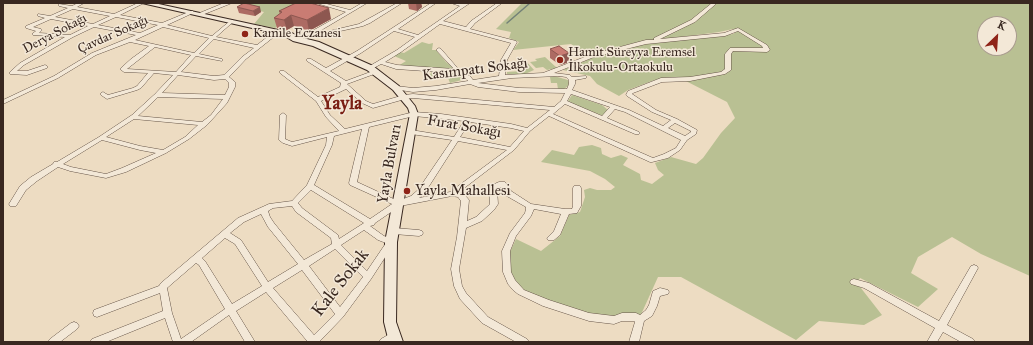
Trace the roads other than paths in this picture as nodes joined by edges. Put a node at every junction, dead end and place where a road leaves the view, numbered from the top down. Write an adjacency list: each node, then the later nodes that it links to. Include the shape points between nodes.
1 (82, 3): 16 (street)
2 (142, 3): 21 (street, Derya Sokağı)
3 (148, 3): 17 (main road, Yayla Bulvarı)
4 (230, 3): 19 (street)
5 (318, 3): 11 (street)
6 (365, 3): 18 (street)
7 (400, 3): 35 (street, via 361,25)
8 (453, 3): 12 (street)
9 (500, 3): 28 (street)
10 (716, 3): 37 (street, via 693,21)
11 (333, 4): 18 (street)
12 (466, 4): 24 (street)
13 (61, 5): 16 (street)
14 (422, 5): 15 (street)
15 (431, 5): 27 (street)
16 (73, 7): 21 (street); 22 (street)
17 (191, 12): 19 (main road, Yayla Bulvarı); 25 (street, Çavdar Sokağı)
18 (349, 12): 35 (street)
19 (200, 14): 23 (main road, Yayla Bulvarı)
20 (40, 15): 22 (street)
21 (116, 16): 25 (street); 26 (street, Derya Sokağı)
22 (49, 17): 26 (street); 32 (street, via 28,27 39,30 35,34)
23 (230, 21): 29 (main road, Yayla Bulvarı); 34 (street)
24 (440, 22): 28 (street); 33 (street)
25 (163, 25): 31 (street, Çavdar Sokağı); 34 (street)
26 (93, 26): 31 (street); 32 (street, Derya Sokağı)
27 (393, 29): 33 (street); 43 (street)
28 (467, 29): 56 (street, via 514,42 505,59)
29 (277, 32): 30 (main road, Yayla Bulvarı); 40 (street)
30 (286, 34): 35 (main road, Yayla Bulvarı); 38 (main road, Yayla Bulvarı)
31 (141, 35): 36 (street, Çavdar Sokağı)
32 (70, 36): 47 (street, Derya Sokağı, via 22,64 12,73 27,73)
33 (419, 37): 46 (street)
34 (212, 38): 40 (street); 42 (street)
35 (306, 38): 38 (main road, Yayla Bulvarı)
36 (130, 40): 39 (street); 68 (street, Çavdar Sokağı, via 94,54 50,80)
37 (646, 42): 54 (street, via 592,56); 78 (street, via 725,34 738,29 764,45 767,50 732,49 728,54 726,72 690,79 661,80 629,93 654,111)
38 (316, 44): 43 (main road, Yayla Bulvarı)
39 (154, 45): 42 (street); 50 (street, via 123,69)
40 (258, 47): 55 (street)
41 (439, 50): 53 (street)
42 (195, 54): 44 (street); 52 (street)
43 (348, 58): 48 (street); 49 (main road, Yayla Bulvarı)
44 (220, 60)
45 (309, 60): 48 (street)
46 (381, 62): 49 (street); 53 (street, via 396,67 452,70)
47 (45, 67)
48 (327, 70): 60 (street)
49 (372, 70): 60 (street); 61 (main road, Yayla Bulvarı)
50 (152, 72): 52 (street); 63 (street, via 137,88 107,97)
51 (282, 72): 67 (street)
52 (177, 73): 55 (street); 64 (street)
53 (464, 74): 59 (street)
54 (543, 75): 56 (street, Kasımpatı Sokağı); 58 (street, Kasımpatı Sokağı, via 564,75)
55 (226, 77): 65 (street, via 232,82)
56 (502, 77): 59 (street, Kasımpatı Sokağı)
57 (584, 77): 58 (street)
58 (571, 79): 62 (street, via 572,84)
59 (471, 82): 61 (street, Kasımpatı Sokağı, via 426,89); 62 (street, via 478,86 519,90)
60 (345, 84): 66 (street, via 364,102 373,106); 67 (street, via 343,88)
61 (396, 88): 66 (main road, Yayla Bulvarı)
62 (568, 91): 69 (street); 70 (street)
63 (104, 94)
64 (157, 95): 65 (street); 75 (street)
65 (227, 97): 79 (street)
66 (404, 97): 71 (street); 72 (main road, Yayla Bulvarı)
67 (318, 100): 83 (street, via 328,116)
68 (3, 102)
69 (564, 102): 71 (street); 76 (street)
70 (614, 107): 76 (street); 81 (street)
71 (556, 109): 73 (street)
72 (414, 114): 77 (street); 80 (street); 84 (main road, Yayla Bulvarı)
73 (549, 114): 82 (street); 89 (street, via 652,160 678,149)
74 (283, 115): 86 (street, via 282,137 285,142 296,143)
75 (133, 117): 79 (street); 87 (street)
76 (603, 118): 85 (street)
77 (468, 120): 82 (street); 88 (street)
78 (675, 120): 81 (street); 89 (street, via 694,130 694,133)
79 (205, 124): 91 (street)
80 (366, 126): 83 (street); 98 (street, via 353,183)
81 (665, 128): 89 (street)
82 (528, 130): 90 (street)
83 (344, 132): 86 (street)
84 (411, 132): 88 (street, Fırat Sokağı); 98 (main road, Yayla Bulvarı)
85 (637, 133)
86 (331, 135): 93 (street)
87 (102, 138): 91 (street); 92 (street)
88 (457, 138): 90 (street, Fırat Sokağı); 98 (street, via 421,192 414,198)
89 (685, 139)
90 (512, 149): 95 (street)
91 (164, 152): 92 (street, via 106,176)
92 (56, 164): 96 (street, via 29,182)
93 (310, 186): 97 (street); 102 (street)
94 (577, 188): 101 (street, via 577,206 574,211)
95 (452, 194): 98 (street); 103 (street, via 460,195 465,200)
96 (13, 204)
97 (294, 204): 100 (street); 109 (street, via 335,238)
98 (398, 204): 102 (street); 104 (main road, Yayla Bulvarı)
99 (529, 206): 101 (street); 103 (street, via 508,194 502,184 498,184 493,190 494,204 491,208 479,219); 122 (street, via 528,214 513,235 506,251 508,272 516,288 546,303 589,317 614,320 632,316)
100 (264, 209): 105 (street, via 241,220); 111 (street, via 266,217)
101 (566, 212): 107 (street, via 557,233)
102 (368, 225): 108 (street, via 384,240); 109 (street)
103 (463, 226): 133 (street, via 455,269 463,296 485,320)
104 (394, 231): 106 (street); 108 (main road, Yayla Bulvarı)
105 (224, 234): 110 (street); 115 (street, via 238,242)
106 (419, 234)
107 (551, 238)
108 (391, 242): 113 (street, Kale Sokak); 125 (main road, Yayla Bulvarı, via 390,322)
109 (336, 245): 111 (street); 113 (street)
110 (196, 258): 116 (street, via 168,280); 118 (street, via 202,263)
111 (303, 264): 115 (street); 121 (street)
112 (974, 268): 124 (street)
113 (368, 277): 121 (street, Kale Sokak)
114 (854, 282): 124 (street, via 878,291)
115 (267, 287): 118 (street); 131 (street)
116 (163, 288): 119 (street); 120 (street)
117 (665, 292): 122 (street, via 656,294 649,313)
118 (230, 310): 129 (street); 130 (street)
119 (97, 313)
120 (168, 313): 127 (street); 128 (street)
121 (340, 314): 131 (street, Kale Sokak)
122 (639, 319): 134 (street)
123 (74, 326): 126 (street)
124 (940, 326): 135 (street); 136 (street)
125 (394, 339): 132 (street)
126 (53, 342)
127 (95, 342)
128 (178, 342)
129 (184, 342)
130 (250, 342)
131 (314, 342)
132 (384, 342)
133 (524, 342)
134 (634, 342)
135 (932, 342)
136 (970, 342)

